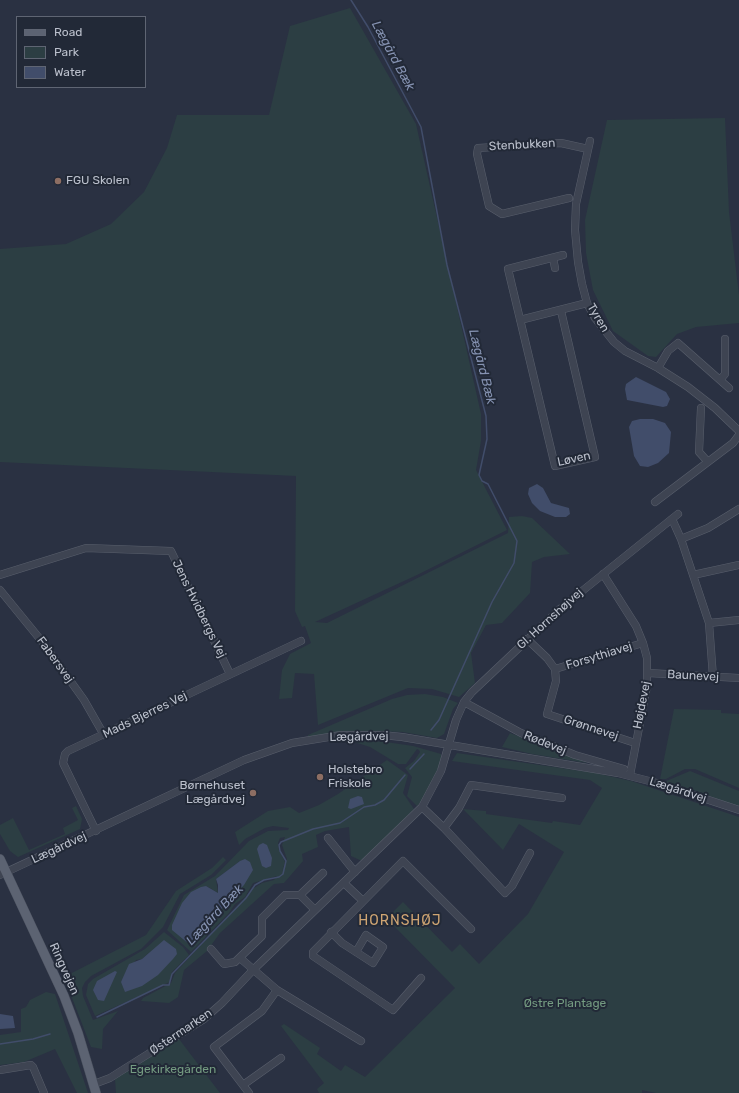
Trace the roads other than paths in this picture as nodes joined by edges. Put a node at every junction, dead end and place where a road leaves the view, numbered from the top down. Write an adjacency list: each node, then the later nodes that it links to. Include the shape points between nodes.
1 (590, 141): 2 (street, Tyren)
2 (588, 150): 3 (street, Stenbukken, via 561,144 478,148 477,154 489,206 502,214); 7 (street, Tyren, via 576,204 575,230 578,262)
3 (569, 198)
4 (563, 255): 5 (street, Løven)
5 (553, 258): 6 (street); 9 (street, Løven, via 508,269)
6 (555, 268)
7 (587, 303): 8 (street); 11 (street, Tyren, via 614,342 625,351)
8 (561, 311): 9 (street); 9 (street, Løven, via 595,457 555,466)
9 (520, 320)
10 (724, 339): 12 (street, via 725,374)
11 (658, 368): 12 (street, via 668,351 678,343); 15 (street, Tyren, via 715,408)
12 (720, 380): 13 (street)
13 (729, 388)
14 (701, 408): 17 (street, via 699,452)
15 (739, 431)
16 (739, 435): 17 (street, via 733,443)
17 (708, 462): 18 (street)
18 (655, 502)
19 (739, 509): 20 (street, via 708,528)
20 (681, 539): 22 (street, Gl. Hornshøjvej, via 675,516); 23 (street)
21 (739, 565): 23 (street)
22 (603, 574): 28 (street, Gl. Hornshøjvej); 30 (street, Højdevej, via 636,626)
23 (693, 575): 27 (street)
24 (0, 576): 33 (street, Jens Hvidbergs Vej, via 86,548 171,551)
25 (0, 590): 37 (street, Fabersvej, via 44,644 84,700)
26 (739, 620): 27 (street)
27 (709, 623): 34 (street)
28 (527, 639): 31 (street); 36 (street, Gl. Hornshøjvej)
29 (302, 641): 33 (street, Mads Bjerres Vej)
30 (643, 643): 31 (street, Forsythiavej); 32 (street, Højdevej)
31 (555, 669): 38 (street, Grønnevej, via 556,681 547,714)
32 (648, 673): 34 (street, Baunevej); 38 (street, Højdevej)
33 (230, 674): 37 (street, Mads Bjerres Vej)
34 (713, 677): 35 (street, Baunevej)
35 (739, 678)
36 (464, 702): 39 (street, Gl. Hornshøjvej, via 456,720); 40 (street, Rødevej, via 520,733)
37 (104, 735): 45 (street, Mads Bjerres Vej, via 68,751 63,758 63,763)
38 (635, 743): 40 (street, Højdevej)
39 (450, 745): 40 (street, Lægårdvej); 42 (street, Gl. Hornshøjvej, via 441,771); 45 (street, Lægårdvej, via 374,734 341,735 292,743 244,760)
40 (630, 773): 43 (street, Lægårdvej)
41 (562, 798): 44 (street, via 470,785 459,808)
42 (422, 807): 44 (street); 49 (street, Gl. Hornshøjvej)
43 (739, 810)
44 (444, 828): 47 (street, via 505,893 512,886)
45 (96, 831): 50 (street, Lægårdvej)
46 (328, 838): 49 (street)
47 (530, 853)
48 (0, 859): 50 (main road, Ringvejen)
49 (355, 872): 52 (street, Gl. Hornshøjvej)
50 (3, 874): 67 (main road, Ringvejen, via 64,996)
51 (323, 874): 53 (street)
52 (344, 882): 54 (street); 55 (street, Østermarken)
53 (300, 895): 55 (street); 60 (street, via 285,895 262,918 262,936)
54 (363, 901): 56 (street, via 403,861); 57 (street)
55 (315, 910): 61 (street, Østermarken)
56 (471, 929)
57 (331, 932): 59 (street); 62 (street, via 313,952 313,956 393,1010)
58 (211, 949): 60 (street, via 224,964)
59 (356, 952)
60 (240, 958): 61 (street)
61 (252, 970): 63 (street); 67 (street, Østermarken, via 204,1018 110,1078)
62 (421, 978)
63 (277, 990): 64 (street); 68 (street, via 262,1011 214,1047)
64 (361, 1041)
65 (281, 1058): 68 (street)
66 (0, 1070): 69 (street, via 31,1065)
67 (94, 1084): 70 (main road, Ringvejen)
68 (243, 1085): 71 (street)
69 (44, 1093)
70 (96, 1093)
71 (249, 1093)

